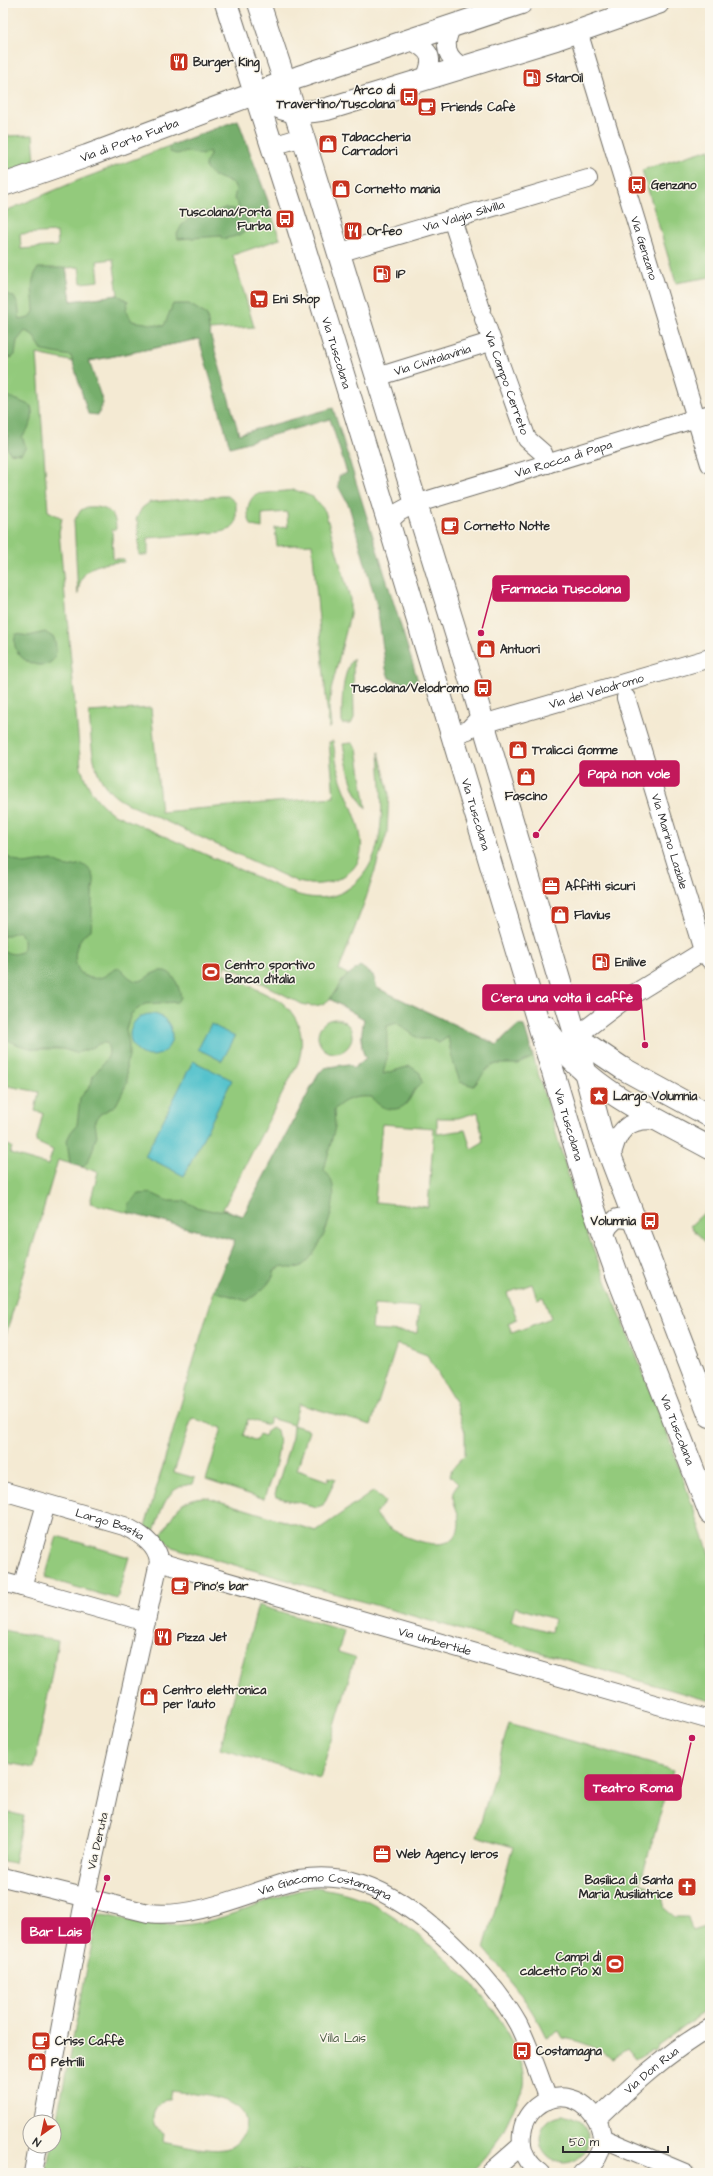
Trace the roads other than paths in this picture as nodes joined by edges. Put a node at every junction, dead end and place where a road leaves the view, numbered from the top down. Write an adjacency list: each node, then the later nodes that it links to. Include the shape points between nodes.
1 (226, 3): 11 (main road, Via Tuscolana)
2 (259, 3): 10 (main road)
3 (521, 3): 5 (main road, Via di Porta Furba)
4 (644, 5): 6 (main road)
5 (452, 26): 7 (main road, Via di Porta Furba); 8 (street, via 447,38 447,53 453,61)
6 (578, 31): 8 (main road); 21 (street, Via Genzano)
7 (412, 41): 9 (street, via 425,49 430,57); 10 (main road, Via di Porta Furba)
8 (463, 67): 9 (main road)
9 (425, 79): 12 (main road, via 340,106 311,112)
10 (285, 82): 11 (main road, Via di Porta Furba); 12 (main road)
11 (255, 93): 12 (main road, via 277,108); 14 (main road, Via Tuscolana); 16 (main road, Via di Porta Furba)
12 (295, 112): 13 (main road)
13 (303, 137): 14 (street); 18 (main road)
14 (272, 146): 25 (main road, Via Tuscolana)
15 (588, 179): 17 (street, Via Valgia Silvilla)
16 (3, 185)
17 (452, 219): 18 (street, Via Valgia Silvilla); 22 (street, Via Campo Cerreto, via 526,439 543,453)
18 (338, 253): 20 (main road)
19 (487, 343): 20 (street, Via Civitalavinia)
20 (378, 377): 24 (main road)
21 (703, 416): 22 (street, Via Rocca di Papa); 23 (street, Via Genzano)
22 (548, 464): 24 (street, Via Rocca di Papa)
23 (710, 464)
24 (416, 504): 25 (street, via 404,509); 28 (main road)
25 (388, 522): 29 (main road, Via Tuscolana)
26 (710, 658): 28 (street, Via del Velodromo)
27 (626, 698): 30 (street, Via Marino Laziale)
28 (482, 720): 29 (street, via 468,730); 32 (main road)
29 (451, 734): 31 (main road, Via Tuscolana)
30 (708, 953): 32 (street, via 624,1000)
31 (533, 1008): 32 (main road); 39 (main road, Via Tuscolana)
32 (568, 1042): 33 (main road); 34 (main road, via 609,1060)
33 (585, 1074): 35 (main road, via 622,1101); 37 (main road)
34 (710, 1116)
35 (660, 1121): 36 (main road); 37 (street, via 636,1122 621,1131 615,1141)
36 (710, 1148)
37 (612, 1160): 38 (main road)
38 (635, 1223): 39 (street, via 617,1218); 40 (main road)
39 (603, 1236): 43 (main road, Via Tuscolana)
40 (710, 1416)
41 (3, 1491): 42 (street, Largo Bastia)
42 (46, 1504): 44 (street, Largo Bastia, via 131,1529 151,1544); 46 (street)
43 (709, 1509)
44 (159, 1562): 47 (street, Via Deruta); 48 (street, Via Umbertide)
45 (3, 1582): 46 (street)
46 (22, 1587): 47 (street)
47 (146, 1622): 50 (street, Via Deruta)
48 (710, 1720)
49 (3, 1877): 50 (street, Via Giacomo Costamagna)
50 (86, 1897): 52 (street, Via Giacomo Costamagna, via 148,1913 164,1914 200,1909 285,1882 306,1878 342,1879 375,1889 419,1917 482,1974 518,2025); 53 (street, Via Deruta)
51 (710, 2028): 54 (street, Via Don Rua, via 652,2068)
52 (548, 2100): 54 (street, via 564,2098 579,2102 590,2109); 56 (street, via 527,2117 522,2132)
53 (45, 2114)
54 (597, 2118): 55 (street)
55 (602, 2138): 58 (street); 62 (street)
56 (522, 2145): 60 (street); 61 (street, via 528,2160)
57 (37, 2154): 59 (street)
58 (592, 2171)
59 (34, 2173)
60 (490, 2173)
61 (541, 2173)
62 (685, 2173)

